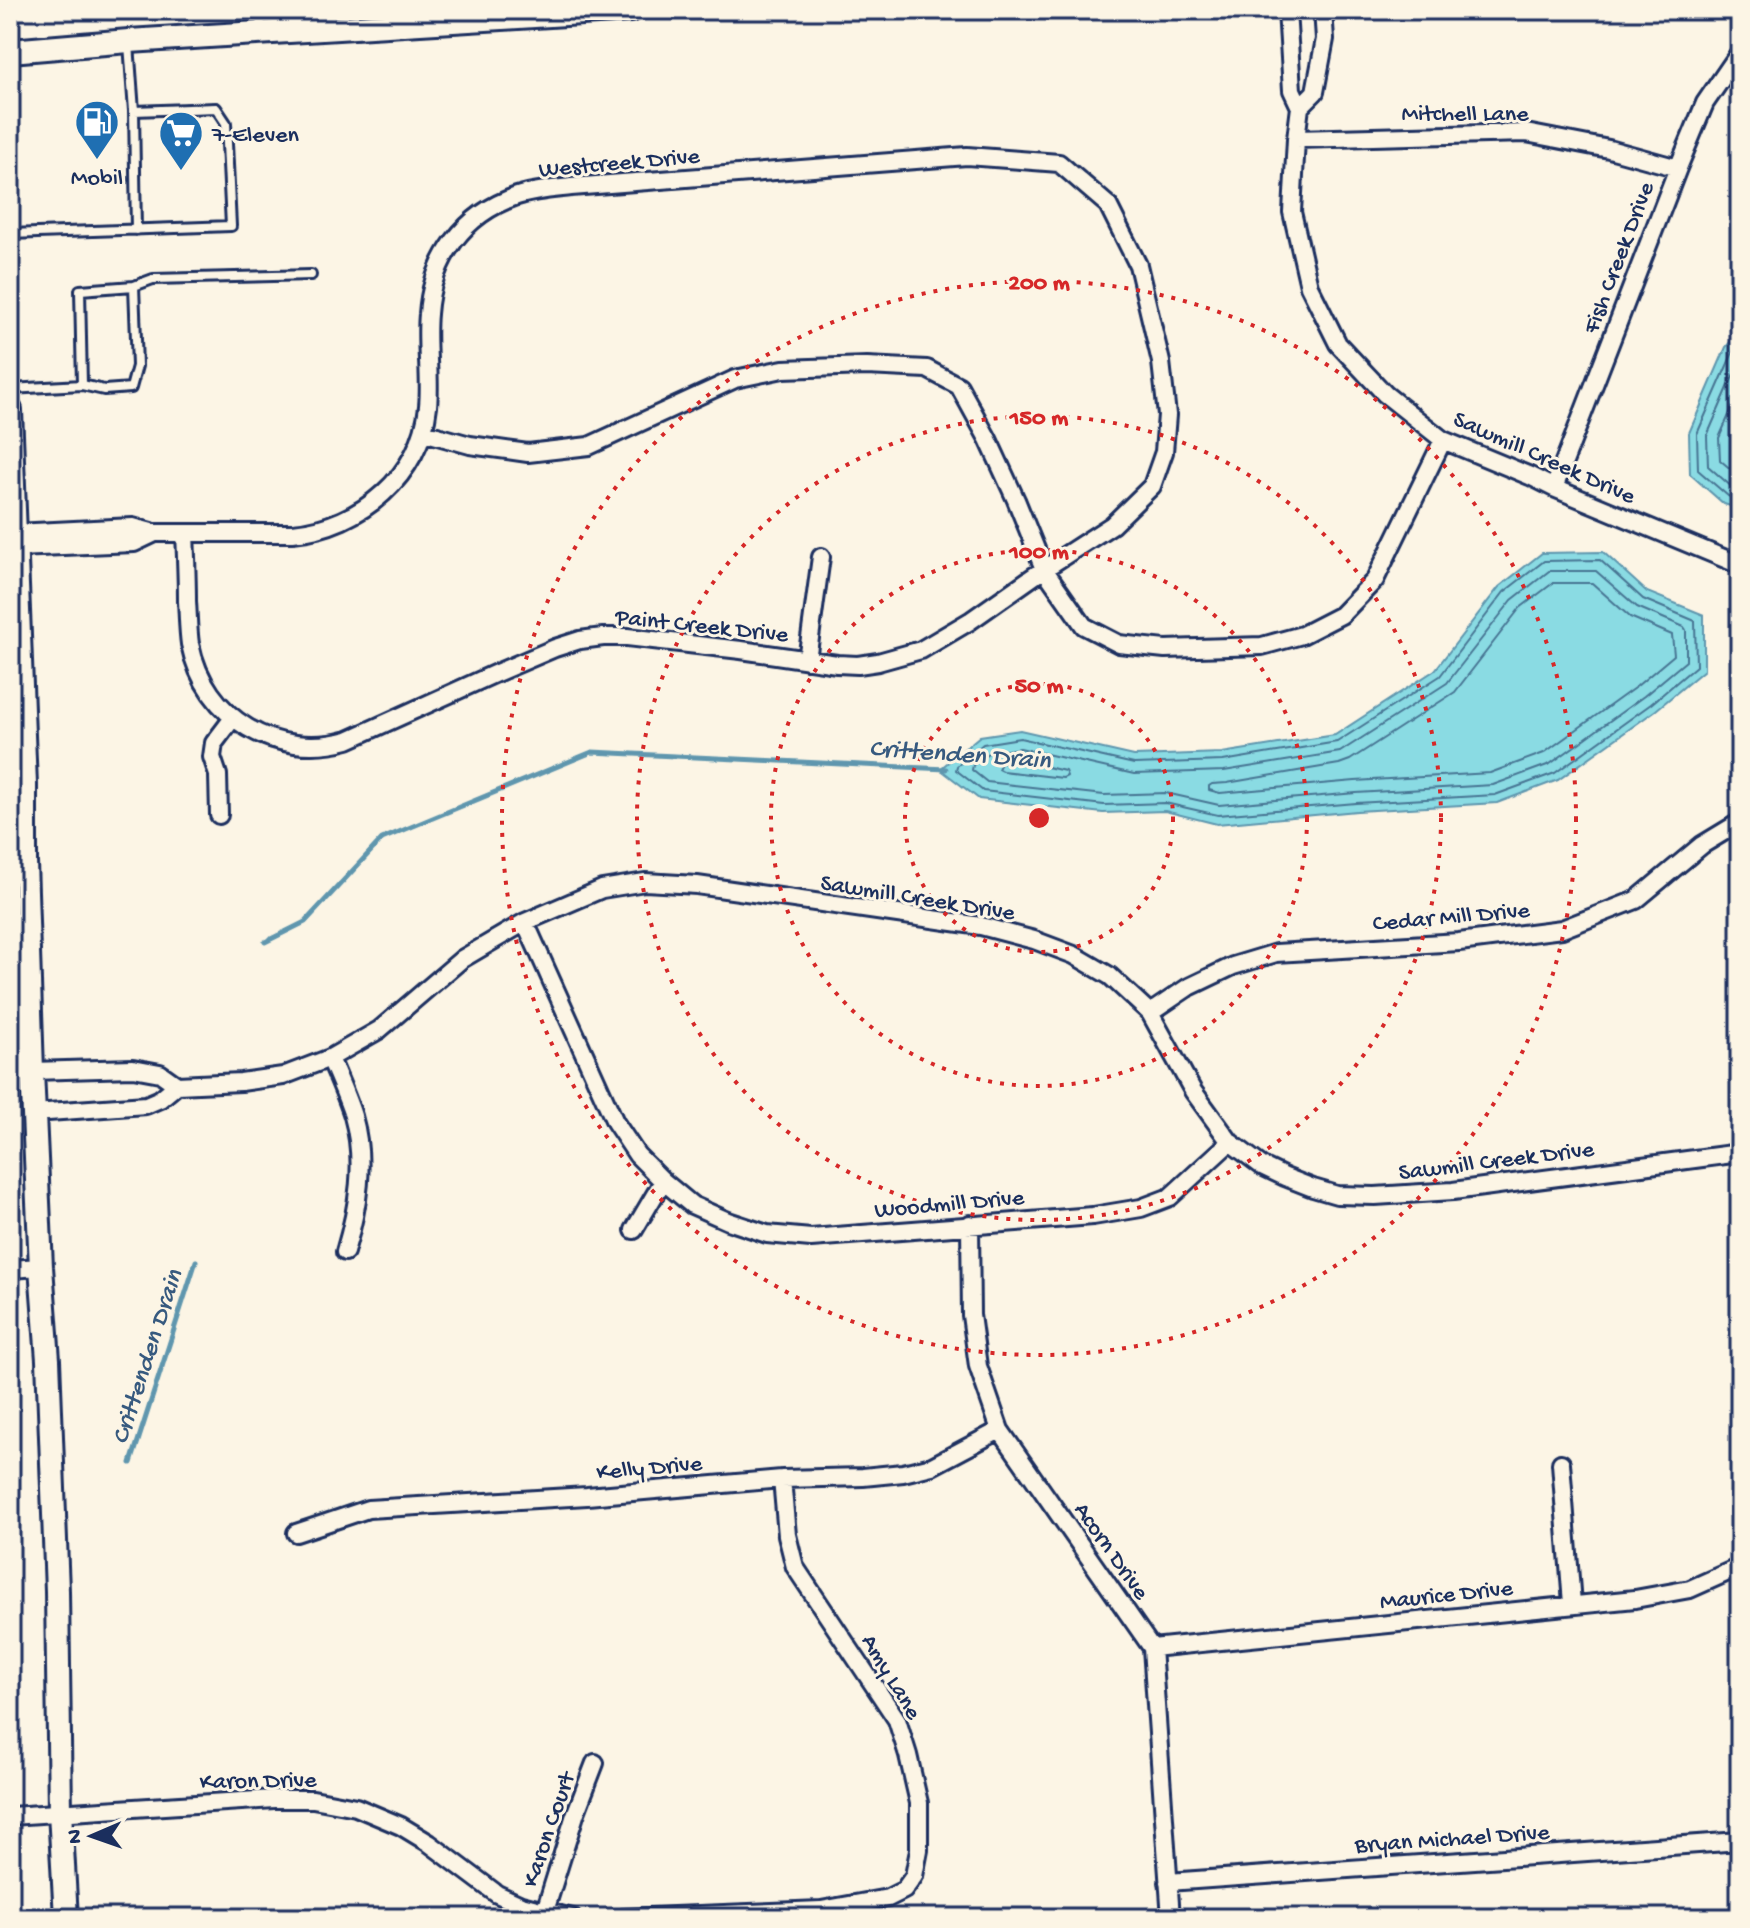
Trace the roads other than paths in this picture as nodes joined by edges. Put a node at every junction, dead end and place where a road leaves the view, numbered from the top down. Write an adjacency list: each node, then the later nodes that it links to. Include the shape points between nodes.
1 (630, 10): 4 (street)
2 (1287, 10): 8 (street, Sawmill Creek Drive, via 1292,90)
3 (1323, 10): 8 (street, Sawmill Creek Drive, via 1325,39 1315,92)
4 (260, 21): 5 (street)
5 (129, 41): 6 (street); 9 (lane)
6 (10, 51)
7 (1740, 52): 11 (street, Fish Creek Drive, via 1705,103)
8 (1300, 107): 10 (street, Sawmill Creek Drive)
9 (134, 111): 12 (lane); 12 (lane, via 216,108 226,123 231,226)
10 (1296, 139): 11 (street, Mitchell Lane, via 1526,133); 20 (street, Sawmill Creek Drive, via 1292,212 1309,286 1338,344 1385,394)
11 (1678, 168): 21 (street, Fish Creek Drive)
12 (136, 230): 13 (lane)
13 (10, 234)
14 (311, 275): 15 (lane, via 153,279)
15 (134, 286): 16 (lane, via 80,290); 16 (lane, via 137,366 131,388)
16 (82, 385): 17 (lane)
17 (10, 389)
18 (10, 410): 23 (street)
19 (423, 432): 22 (street, Westcreek Drive, via 396,481 345,520 293,533); 26 (street, via 528,453 589,446 735,379 783,369 927,369 959,386); 26 (street, Westcreek Drive, via 428,311 446,251 472,220 517,196 967,156 1059,163 1108,205 1138,265 1161,362 1167,415 1164,452 1152,486 1112,525)
20 (1443, 440): 21 (street, Sawmill Creek Drive); 26 (street, via 1375,580 1341,615 1302,635 1262,646 1165,649 1119,644 1084,626)
21 (1554, 488): 25 (street, Sawmill Creek Drive)
22 (185, 533): 23 (street, Westcreek Drive, via 133,527 94,537); 29 (street, via 195,663 215,699)
23 (15, 541): 27 (street)
24 (821, 557): 28 (street)
25 (1740, 565)
26 (1044, 569): 28 (street, Paint Creek Drive, via 921,650 858,665)
27 (14, 608): 32 (street, via 25,785)
28 (807, 660): 29 (street, Paint Creek Drive, via 603,637 555,648 337,743 289,744)
29 (233, 718): 30 (street, via 214,743)
30 (219, 815)
31 (1740, 822): 34 (street, Cedar Mill Drive, via 1702,845 1636,900 1562,929 1459,942 1276,953 1233,966)
32 (17, 863): 36 (street)
33 (525, 922): 34 (street, Sawmill Creek Drive, via 602,889 645,882 941,920 981,926 1074,955 1110,976); 35 (street, Sawmill Creek Drive, via 462,959 379,1030); 41 (street, Woodmill Drive, via 615,1122)
34 (1150, 1013): 39 (street, Sawmill Creek Drive, via 1193,1091)
35 (330, 1058): 37 (street, Sawmill Creek Drive, via 283,1076); 44 (street, via 358,1142 356,1213)
36 (32, 1071): 37 (street, Sawmill Creek Drive, via 133,1068 160,1073); 38 (street)
37 (177, 1085): 38 (street, Sawmill Creek Drive, via 146,1105)
38 (34, 1113): 45 (street)
39 (1230, 1142): 40 (street, Sawmill Creek Drive, via 1262,1166 1313,1188 1375,1196 1453,1191); 42 (street, Woodmill Drive, via 1170,1197 1141,1208)
40 (1740, 1153)
41 (663, 1181): 42 (street, Woodmill Drive, via 692,1205 767,1234 811,1238); 43 (street)
42 (970, 1224): 47 (street, Acorn Drive, via 971,1315 978,1366)
43 (634, 1230)
44 (345, 1252)
45 (41, 1267): 46 (street); 55 (street, via 57,1591)
46 (10, 1269)
47 (1000, 1430): 49 (street, Kelly Drive, via 932,1466 903,1473); 53 (street, Acorn Drive)
48 (1561, 1463): 52 (street)
49 (782, 1479): 50 (street, Kelly Drive, via 368,1509); 62 (street, Amy Lane, via 795,1567 897,1720 919,1803 914,1876 904,1890 888,1898 821,1910)
50 (296, 1533)
51 (1740, 1565): 52 (street, Maurice Drive, via 1690,1589)
52 (1572, 1604): 53 (street, Maurice Drive)
53 (1152, 1648): 58 (street)
54 (595, 1763): 59 (street, Karon Court)
55 (60, 1812): 56 (street, Karon Drive); 59 (street, Karon Drive, via 274,1799 356,1807 429,1843 497,1894); 60 (street)
56 (10, 1816)
57 (1740, 1841): 58 (street, Bryan Michael Drive)
58 (1168, 1882): 63 (street)
59 (545, 1911): 61 (street, Karon Drive)
60 (66, 1918)
61 (572, 1918)
62 (624, 1918)
63 (1171, 1918)

